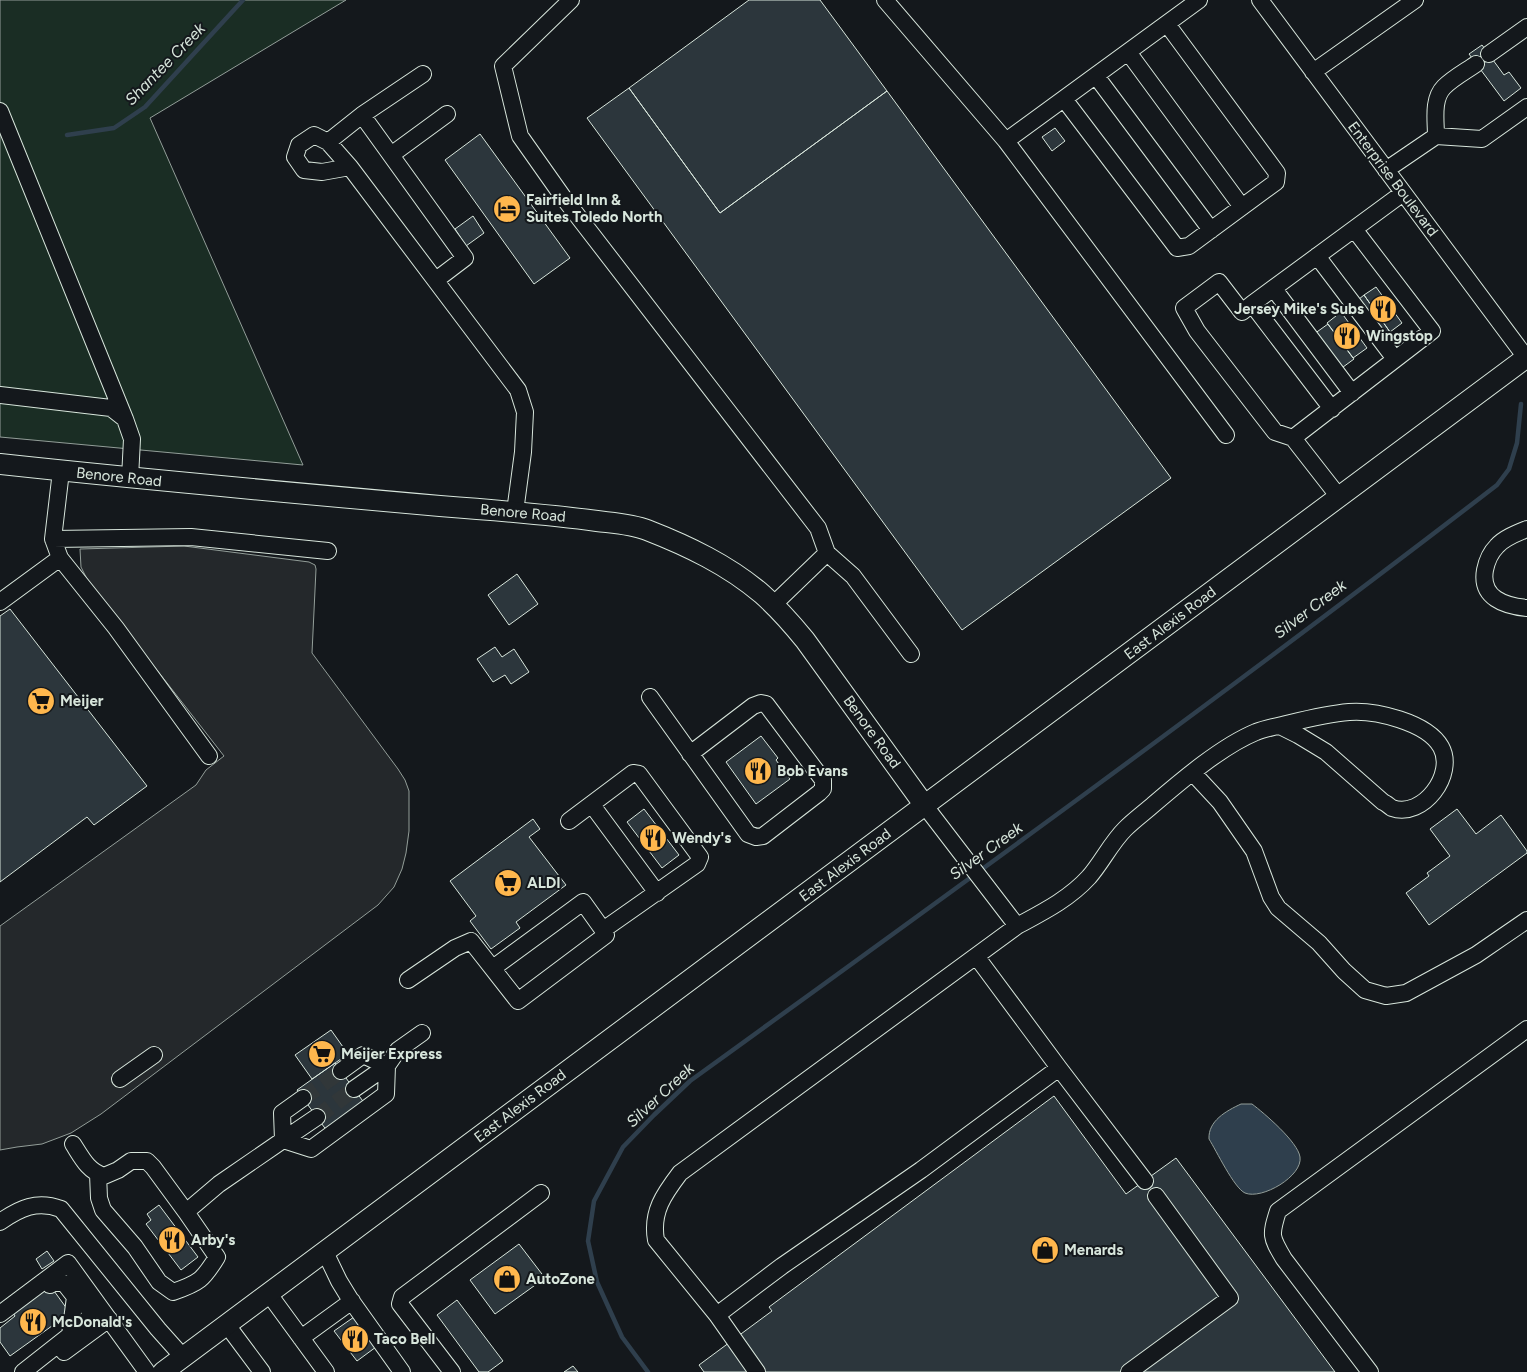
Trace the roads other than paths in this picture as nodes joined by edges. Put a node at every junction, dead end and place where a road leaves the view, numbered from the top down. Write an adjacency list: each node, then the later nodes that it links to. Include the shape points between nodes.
1 (571, 0): 47 (street, via 503,66 520,136 563,198 818,528)
2 (885, 0): 18 (street)
3 (1199, 0): 6 (street)
4 (1260, 0): 9 (street, Enterprise Boulevard)
5 (1415, 0): 9 (street)
6 (1167, 24): 8 (street); 24 (street, via 1277,173 1276,182)
7 (1527, 27): 17 (street, via 1443,88 1437,99)
8 (1128, 52): 11 (street); 24 (street)
9 (1313, 72): 22 (street, Enterprise Boulevard)
10 (423, 74): 16 (street)
11 (1096, 76): 12 (street); 26 (street)
12 (1064, 99): 18 (street); 26 (street, via 1177,248 1189,246)
13 (1527, 107): 17 (street, via 1482,139)
14 (0, 111): 36 (street)
15 (447, 114): 20 (street)
16 (362, 115): 19 (street); 20 (street)
17 (1436, 136): 22 (street)
18 (1006, 141): 37 (street)
19 (328, 142): 21 (street); 21 (street, via 314,135 299,144 295,157 304,170 322,172)
20 (391, 155): 28 (street, via 465,258)
21 (350, 167): 28 (street)
22 (1386, 170): 23 (street, Enterprise Boulevard)
23 (1403, 192): 25 (street); 31 (street, Enterprise Boulevard)
24 (1242, 207): 26 (street)
25 (1354, 229): 27 (street); 32 (street, via 1432,331)
26 (1211, 230)
27 (1317, 256): 29 (street); 32 (street)
28 (436, 280): 43 (street, via 518,390 525,412)
29 (1274, 289): 30 (street); 33 (street)
30 (1247, 308): 35 (street); 38 (street, via 1233,309 1214,298 1199,306 1198,314 1207,331); 38 (street, via 1218,282 1184,308 1197,332 1275,432)
31 (1527, 358): 42 (main road, East Alexis Road)
32 (1395, 359): 33 (street)
33 (1352, 393): 35 (street)
34 (0, 395): 36 (street, via 111,408)
35 (1332, 409): 38 (street)
36 (125, 419): 41 (street, via 132,439)
37 (1226, 435)
38 (1288, 436): 42 (street)
39 (0, 464): 40 (main road, Benore Road)
40 (61, 471): 41 (main road, Benore Road); 45 (street)
41 (130, 478): 43 (main road, Benore Road)
42 (1339, 497): 59 (main road, East Alexis Road)
43 (515, 512): 50 (main road, Benore Road, via 646,529 708,557 736,574)
44 (1527, 528): 51 (street, via 1498,545 1488,558 1484,577 1494,598 1510,606)
45 (53, 538): 46 (street, via 191,536); 48 (street)
46 (328, 551)
47 (827, 553): 50 (street); 52 (street, via 853,576)
48 (60, 558): 49 (street); 56 (street)
49 (0, 602)
50 (773, 605): 59 (main road, Benore Road, via 805,640)
51 (1527, 608)
52 (911, 654)
53 (650, 698): 55 (street)
54 (1280, 726): 54 (street, via 1349,712 1374,713 1404,720 1434,738 1441,748 1443,774 1438,787 1427,799 1405,809 1393,808 1326,752); 57 (street, via 1256,732 1225,748)
55 (690, 754): 55 (street, via 748,834 756,837 762,836 823,789 823,780 766,704 753,706)
56 (210, 756)
57 (1193, 773): 62 (street, via 1220,802 1254,851 1278,908 1319,943 1365,990 1386,996 1406,994 1476,955); 63 (street, via 1125,829 1088,878 1060,903)
58 (592, 804): 60 (street); 61 (street); 61 (street, via 633,773 639,774 645,782 700,857 697,864)
59 (925, 806): 63 (street); 86 (main road, East Alexis Road)
60 (569, 821)
61 (657, 892): 64 (street)
62 (1527, 920)
63 (1017, 926): 65 (street)
64 (603, 930): 66 (street, via 582,902); 66 (street, via 606,935 518,1001)
65 (976, 956): 72 (street); 90 (street, via 680,1173 662,1197 654,1228 656,1240)
66 (493, 968): 67 (street, via 472,941 455,948)
67 (408, 980)
68 (1527, 1029): 105 (street, via 1278,1211 1272,1227 1273,1240)
69 (422, 1033): 71 (street, via 398,1050)
70 (154, 1055): 74 (street)
71 (386, 1066): 73 (street, via 363,1055); 75 (street); 78 (street, via 386,1094 311,1149)
72 (1059, 1068): 81 (street); 90 (street)
73 (341, 1071)
74 (120, 1079)
75 (354, 1089)
76 (303, 1098): 78 (street, via 282,1112)
77 (317, 1116): 78 (street)
78 (283, 1140): 84 (street, via 219,1184)
79 (73, 1144): 80 (street, via 88,1166)
80 (98, 1174): 84 (street, via 104,1176 130,1161 147,1161); 84 (street, via 98,1198 103,1210 135,1247 159,1282 173,1292 193,1285 207,1274 217,1257)
81 (1145, 1181)
82 (541, 1192): 102 (street, via 402,1297 400,1304)
83 (1156, 1196): 104 (street, via 1230,1298)
84 (186, 1212)
85 (0, 1222): 95 (street, via 24,1208 40,1204 61,1209 158,1329)
86 (325, 1252): 88 (main road, East Alexis Road); 89 (street)
87 (50, 1285): 96 (street, via 64,1283 75,1297 70,1335)
88 (268, 1294): 93 (main road, East Alexis Road); 94 (street)
89 (352, 1302): 94 (street); 101 (street)
90 (717, 1315): 103 (street)
91 (4, 1316): 92 (street, via 68,1263)
92 (109, 1319): 97 (street); 98 (street)
93 (227, 1325): 95 (main road, East Alexis Road); 99 (street)
94 (301, 1338): 100 (street)
95 (176, 1366)
96 (23, 1372)
97 (35, 1372)
98 (147, 1372)
99 (262, 1372)
100 (326, 1372)
101 (402, 1372)
102 (452, 1372)
103 (757, 1372)
104 (1129, 1372)
105 (1370, 1372)

